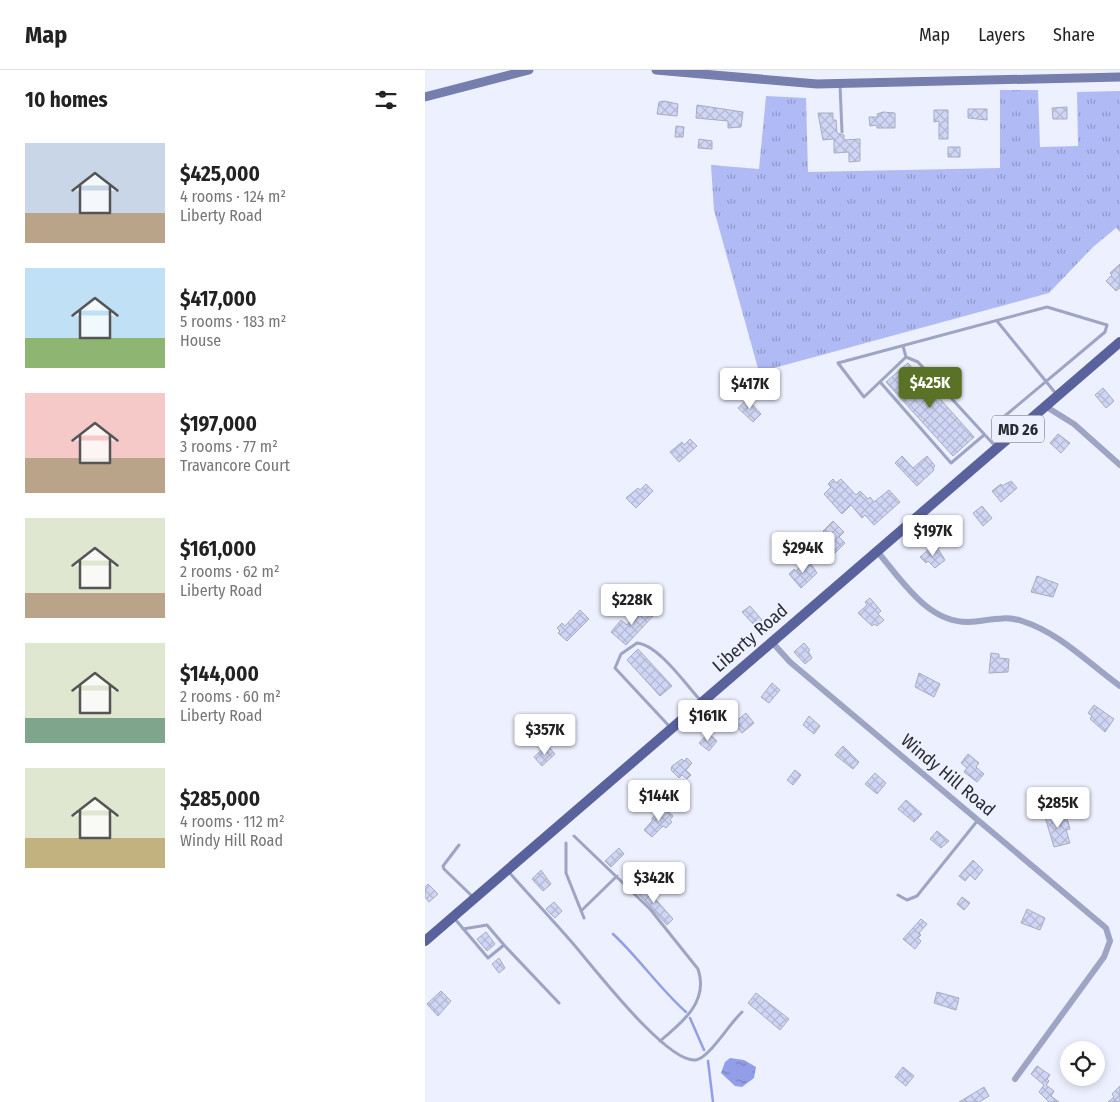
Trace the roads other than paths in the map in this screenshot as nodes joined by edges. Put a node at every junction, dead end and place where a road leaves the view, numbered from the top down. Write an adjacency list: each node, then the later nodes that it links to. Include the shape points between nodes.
1 (529, 70): 7 (street)
2 (657, 70): 6 (street, via 802,84)
3 (957, 70): 5 (street)
4 (1120, 77): 5 (street)
5 (957, 80): 6 (street)
6 (840, 84): 8 (lane)
7 (425, 98)
8 (841, 132)
9 (997, 321): 11 (lane); 13 (lane); 13 (lane, via 1047,307 1107,325 1105,332)
10 (1120, 342): 15 (main road, Liberty Road / MD 26)
11 (903, 346): 12 (lane); 14 (lane, via 838,363 864,397)
12 (906, 357): 14 (lane); 18 (lane, via 917,362)
13 (1047, 382): 15 (lane); 17 (lane)
14 (881, 383): 18 (lane, via 951,463)
15 (1058, 395): 16 (main road, Liberty Road / MD 26)
16 (1045, 406): 19 (main road, Liberty Road / MD 26); 20 (street, via 1074,424)
17 (1000, 420)
18 (984, 435): 19 (lane)
19 (996, 448): 21 (main road, Liberty Road / MD 26)
20 (1120, 466)
21 (876, 550): 22 (main road, Liberty Road / MD 26); 23 (street, via 920,600 939,615 958,621 1008,618 1027,623 1051,634)
22 (771, 641): 24 (main road, Liberty Road / MD 26); 26 (street, Windy Hill Road, via 789,662)
23 (1120, 686)
24 (701, 702): 25 (main road, Liberty Road / MD 26); 25 (lane, via 647,644 637,643 621,654 615,668)
25 (671, 727): 30 (main road, Liberty Road / MD 26)
26 (978, 820): 32 (lane, via 917,896 907,900); 43 (street, Windy Hill Road, via 1106,928 1110,941 1104,958)
27 (574, 836): 31 (lane)
28 (566, 843): 34 (lane, via 566,873)
29 (459, 845): 33 (lane, via 443,866)
30 (507, 869): 33 (main road, Liberty Road / MD 26); 42 (lane, via 613,992)
31 (617, 876): 34 (lane); 42 (lane, via 663,923 701,979 693,1010)
32 (898, 895)
33 (474, 898): 35 (main road, Liberty Road / MD 26)
34 (581, 911): 36 (lane)
35 (453, 916): 37 (lane); 38 (main road, Liberty Road / MD 26)
36 (584, 918)
37 (463, 929): 39 (lane, via 487,925); 39 (lane, via 488,958)
38 (425, 941)
39 (504, 945): 40 (lane)
40 (559, 1003)
41 (741, 1012): 42 (lane, via 702,1058 683,1058)
42 (660, 1040)
43 (1015, 1080)

